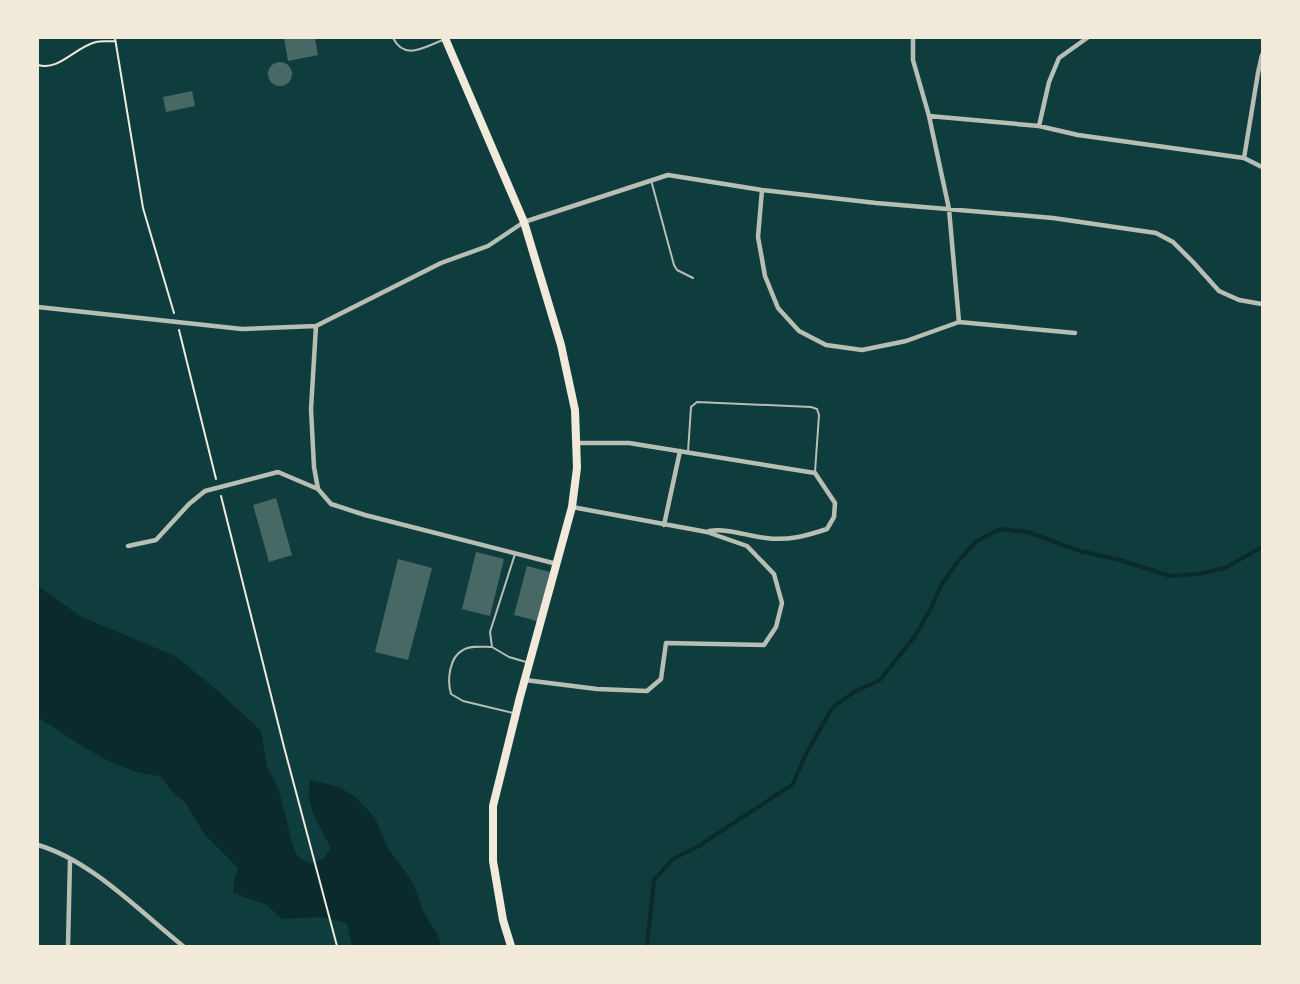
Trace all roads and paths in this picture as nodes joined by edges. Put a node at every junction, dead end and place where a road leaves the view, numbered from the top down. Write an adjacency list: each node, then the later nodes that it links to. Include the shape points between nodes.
1 (393, 38): 2 (lane, via 405,51)
2 (446, 38): 15 (main road)
3 (913, 38): 8 (street, via 913,60)
4 (1087, 38): 9 (street, via 1059,58)
5 (115, 39): 7 (path, via 95,42 56,64); 19 (path, via 143,208)
6 (1263, 55): 10 (street)
7 (38, 65)
8 (929, 116): 9 (street); 14 (street)
9 (1039, 126): 10 (street)
10 (1245, 158): 11 (street)
11 (1263, 167)
12 (651, 180): 13 (street, via 668,175); 15 (street); 16 (lane, via 674,265)
13 (762, 190): 14 (street); 20 (street, via 758,237 765,276 778,308 800,331 826,345 862,350 906,341)
14 (949, 209): 17 (street, via 1053,218 1156,233 1173,242 1219,291); 20 (street)
15 (524, 222): 21 (street, via 488,246 441,263); 23 (main road, via 561,345 575,410)
16 (693, 278)
17 (1263, 304)
18 (38, 307): 19 (street)
19 (176, 322): 21 (street, via 243,329); 27 (path)
20 (959, 322): 22 (street)
21 (316, 326): 28 (street, via 311,409)
22 (1075, 333)
23 (576, 443): 24 (street, via 629,443); 29 (main road)
24 (680, 450): 25 (street); 30 (street)
25 (688, 452): 26 (street); 26 (lane, via 691,407 698,402 811,407 819,415)
26 (815, 473): 31 (street, via 836,503 828,529 789,540 720,529)
27 (219, 487): 28 (street, via 278,472); 32 (street, via 205,491 156,540); 43 (path)
28 (318, 489): 33 (street, via 331,504)
29 (572, 507): 30 (street); 34 (main road)
30 (664, 525): 31 (street)
31 (706, 532): 37 (street, via 747,546 774,574 782,603 776,627 764,645 666,643 661,679 647,691)
32 (128, 546)
33 (515, 554): 34 (street); 35 (lane, via 490,632)
34 (557, 564): 36 (main road)
35 (492, 647): 36 (lane); 38 (lane, via 462,650 454,659 451,694)
36 (530, 664): 37 (main road)
37 (525, 680): 38 (main road)
38 (516, 714): 44 (main road, via 493,806 493,861)
39 (38, 845): 40 (street)
40 (70, 860): 41 (street); 42 (street, via 115,889)
41 (68, 946)
42 (183, 946)
43 (337, 946)
44 (511, 946)

